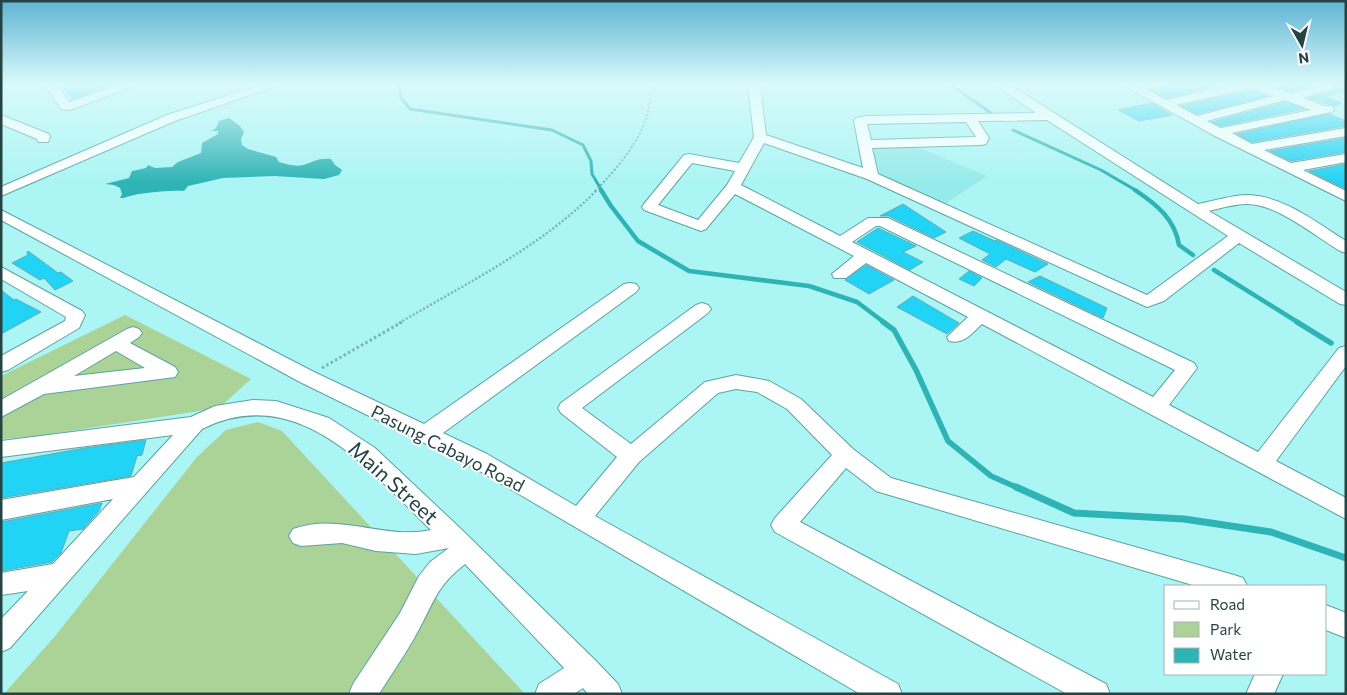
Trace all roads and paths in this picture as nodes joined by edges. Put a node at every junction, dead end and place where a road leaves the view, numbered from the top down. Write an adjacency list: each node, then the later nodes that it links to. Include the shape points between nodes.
1 (173, 117): 23 (street)
2 (645, 117): 40 (path, via 642,130 615,171 574,213 504,262)
3 (758, 117): 14 (street)
4 (993, 117): 9 (street)
5 (1053, 117): 25 (street)
6 (1190, 117): 11 (street)
7 (1204, 117): 11 (street)
8 (1292, 117): 12 (street)
9 (970, 118): 16 (street, via 860,121); 16 (street, via 983,138 981,141)
10 (2, 120): 15 (street)
11 (1195, 120): 12 (street)
12 (1218, 132): 17 (street)
13 (1346, 132): 17 (street)
14 (760, 137): 19 (street); 21 (street)
15 (43, 139)
16 (864, 144): 21 (street)
17 (1250, 148): 20 (street)
18 (1346, 158): 20 (street)
19 (742, 168): 22 (street); 22 (street, via 689,158 649,207 701,226)
20 (1289, 168): 24 (street)
21 (872, 176): 27 (street, via 1147,302)
22 (733, 187): 28 (street)
23 (1, 192)
24 (1346, 197)
25 (1197, 209): 27 (street); 29 (street, via 1244,200 1262,202)
26 (1, 214): 40 (street, Pasung Cabayo Road)
27 (1238, 236): 34 (street)
28 (841, 243): 30 (street); 42 (street, via 873,221 883,221 1187,368)
29 (1346, 248)
30 (865, 256): 32 (street); 36 (street)
31 (1, 272): 38 (street, via 76,315 72,324)
32 (840, 274)
33 (630, 288): 45 (street)
34 (1346, 300)
35 (702, 309): 48 (street, via 568,408)
36 (981, 316): 37 (street); 42 (street)
37 (956, 338)
38 (5, 358)
39 (1342, 364): 49 (street)
40 (307, 377): 45 (street, Pasung Cabayo Road)
41 (43, 387): 41 (street, via 124,338 168,372); 43 (street)
42 (1156, 407): 49 (street)
43 (1, 410)
44 (194, 424): 46 (street, Main Street); 50 (street); 55 (street, Main Street, via 215,414 253,407 276,408 322,423 367,454)
45 (425, 435): 53 (street, Pasung Cabayo Road, via 479,460)
46 (1, 449)
47 (845, 455): 48 (street, via 794,404 762,386 736,382 712,387); 58 (street, via 884,485); 68 (street, via 783,525)
48 (631, 456): 53 (street)
49 (1262, 463): 51 (street)
50 (138, 485): 52 (street); 56 (street)
51 (1346, 509)
52 (1, 510)
53 (578, 519): 67 (street, Pasung Cabayo Road)
54 (301, 536): 55 (street, via 342,533 376,541)
55 (460, 543): 62 (street, Main Street); 64 (street, via 428,584 409,622)
56 (59, 574): 57 (street); 61 (street)
57 (1, 584)
58 (1231, 585)
59 (1327, 617): 60 (street)
60 (1346, 626)
61 (1, 639)
62 (585, 670): 65 (street); 66 (street, Main Street)
63 (1269, 675): 69 (street)
64 (363, 694)
65 (549, 694)
66 (608, 694)
67 (888, 694)
68 (1096, 694)
69 (1260, 694)

